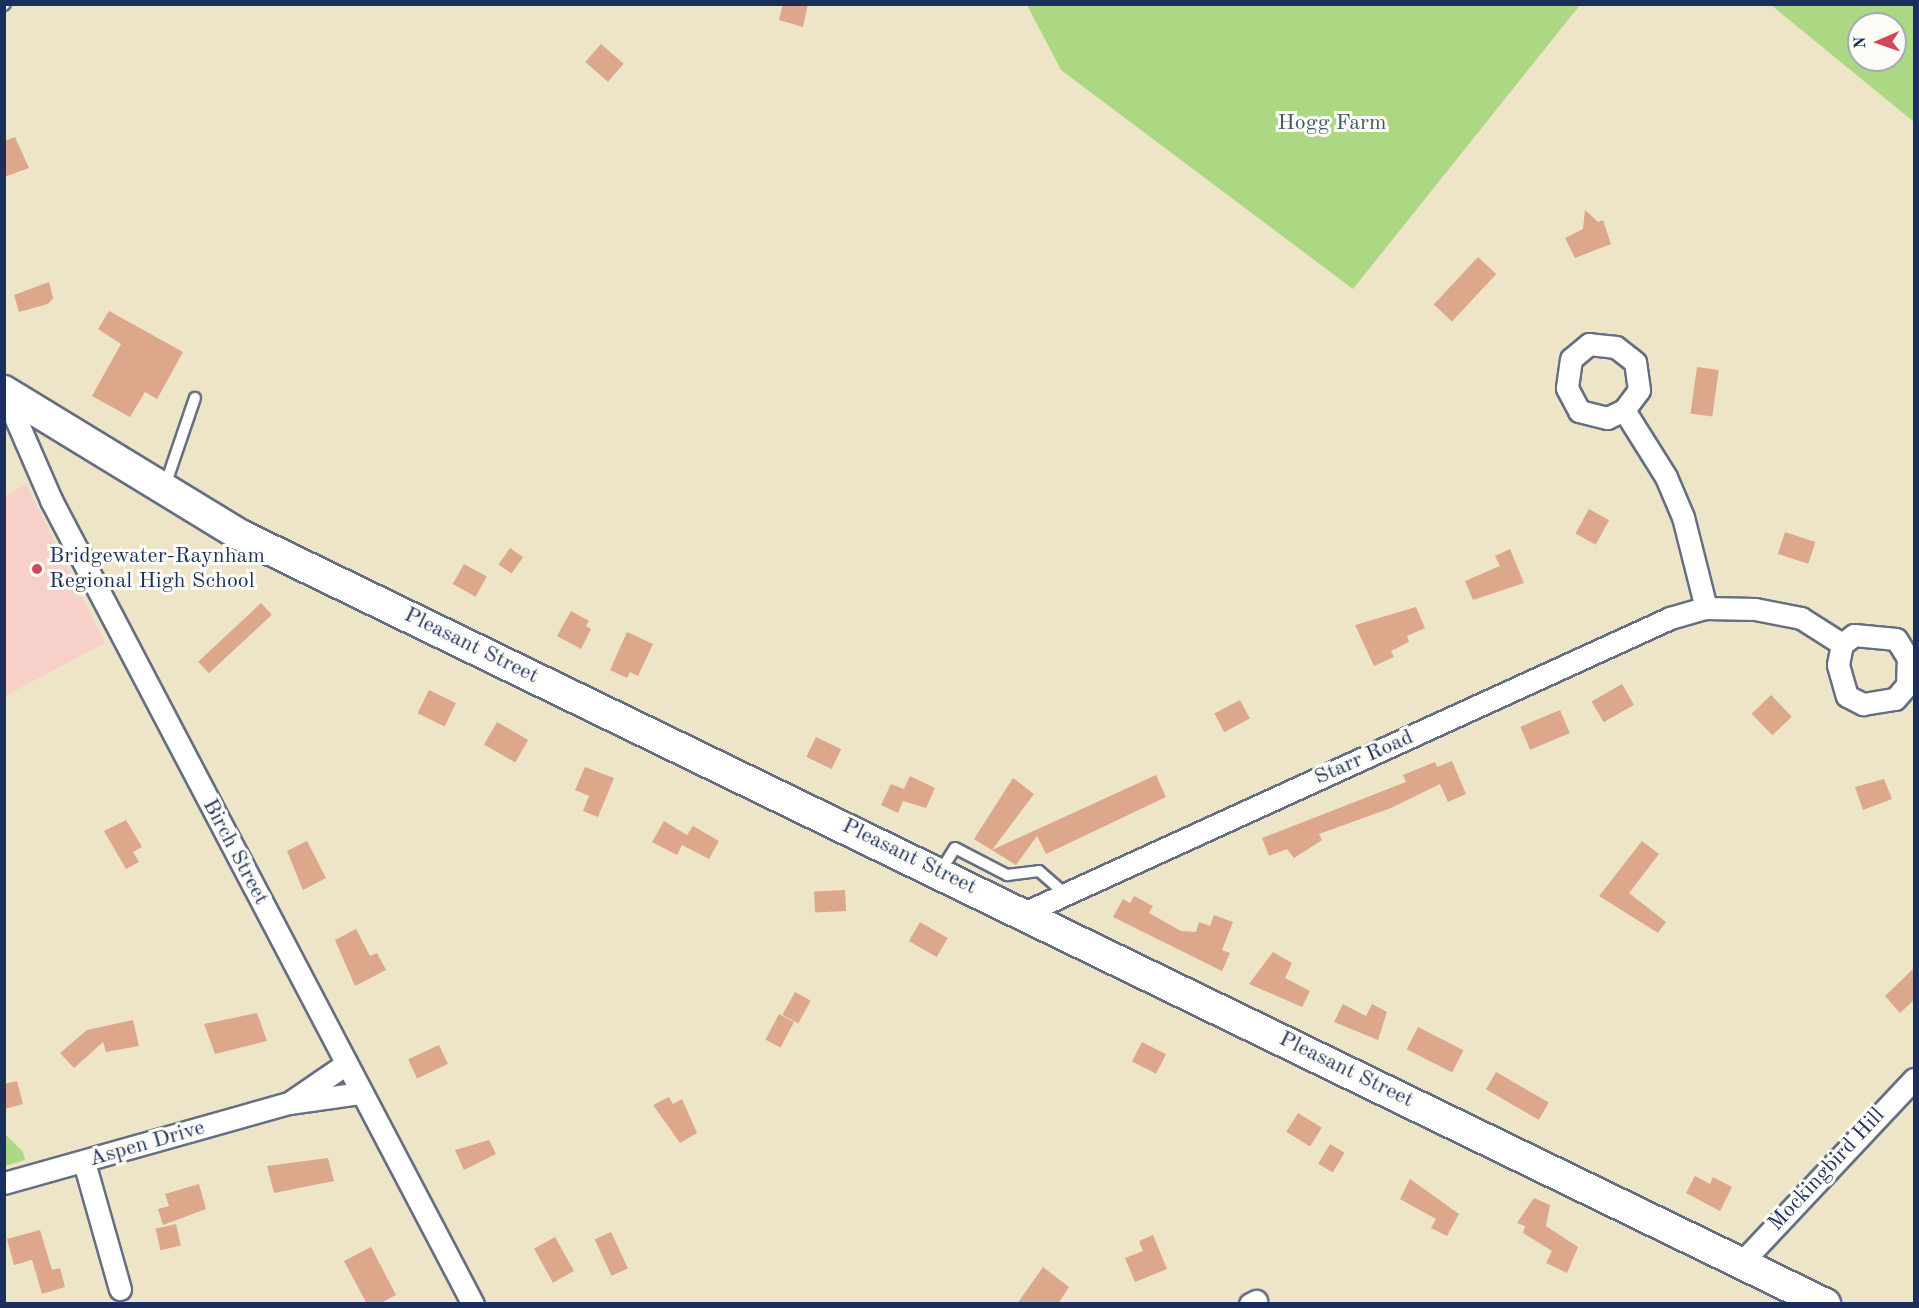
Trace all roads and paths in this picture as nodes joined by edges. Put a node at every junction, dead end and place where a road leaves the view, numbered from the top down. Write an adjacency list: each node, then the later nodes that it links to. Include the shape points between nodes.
1 (6, 393): 4 (main road, Pleasant Street); 10 (street, Birch Street, via 51,500)
2 (195, 398): 4 (lane)
3 (1624, 410): 5 (street, via 1666,477 1683,517)
4 (163, 491): 7 (main road, Pleasant Street, via 240,535)
5 (1706, 608): 6 (street, via 1801,618); 8 (street, Starr Road, via 1670,618)
6 (1842, 644)
7 (940, 872): 8 (lane, via 955,848 1007,875 1040,871); 9 (main road, Pleasant Street)
8 (1065, 894): 9 (street, Starr Road)
9 (1024, 913): 16 (main road, Pleasant Street)
10 (346, 1064): 12 (street, Birch Street); 13 (street, Aspen Drive)
11 (1914, 1079): 16 (street, Mockingbird Hill)
12 (361, 1092): 13 (street, Aspen Drive); 18 (street, Birch Street)
13 (289, 1103): 14 (street, Aspen Drive)
14 (84, 1162): 15 (street, Aspen Drive); 17 (street)
15 (4, 1184)
16 (1742, 1262): 19 (main road, Pleasant Street)
17 (123, 1299)
18 (473, 1304)
19 (1825, 1304)

